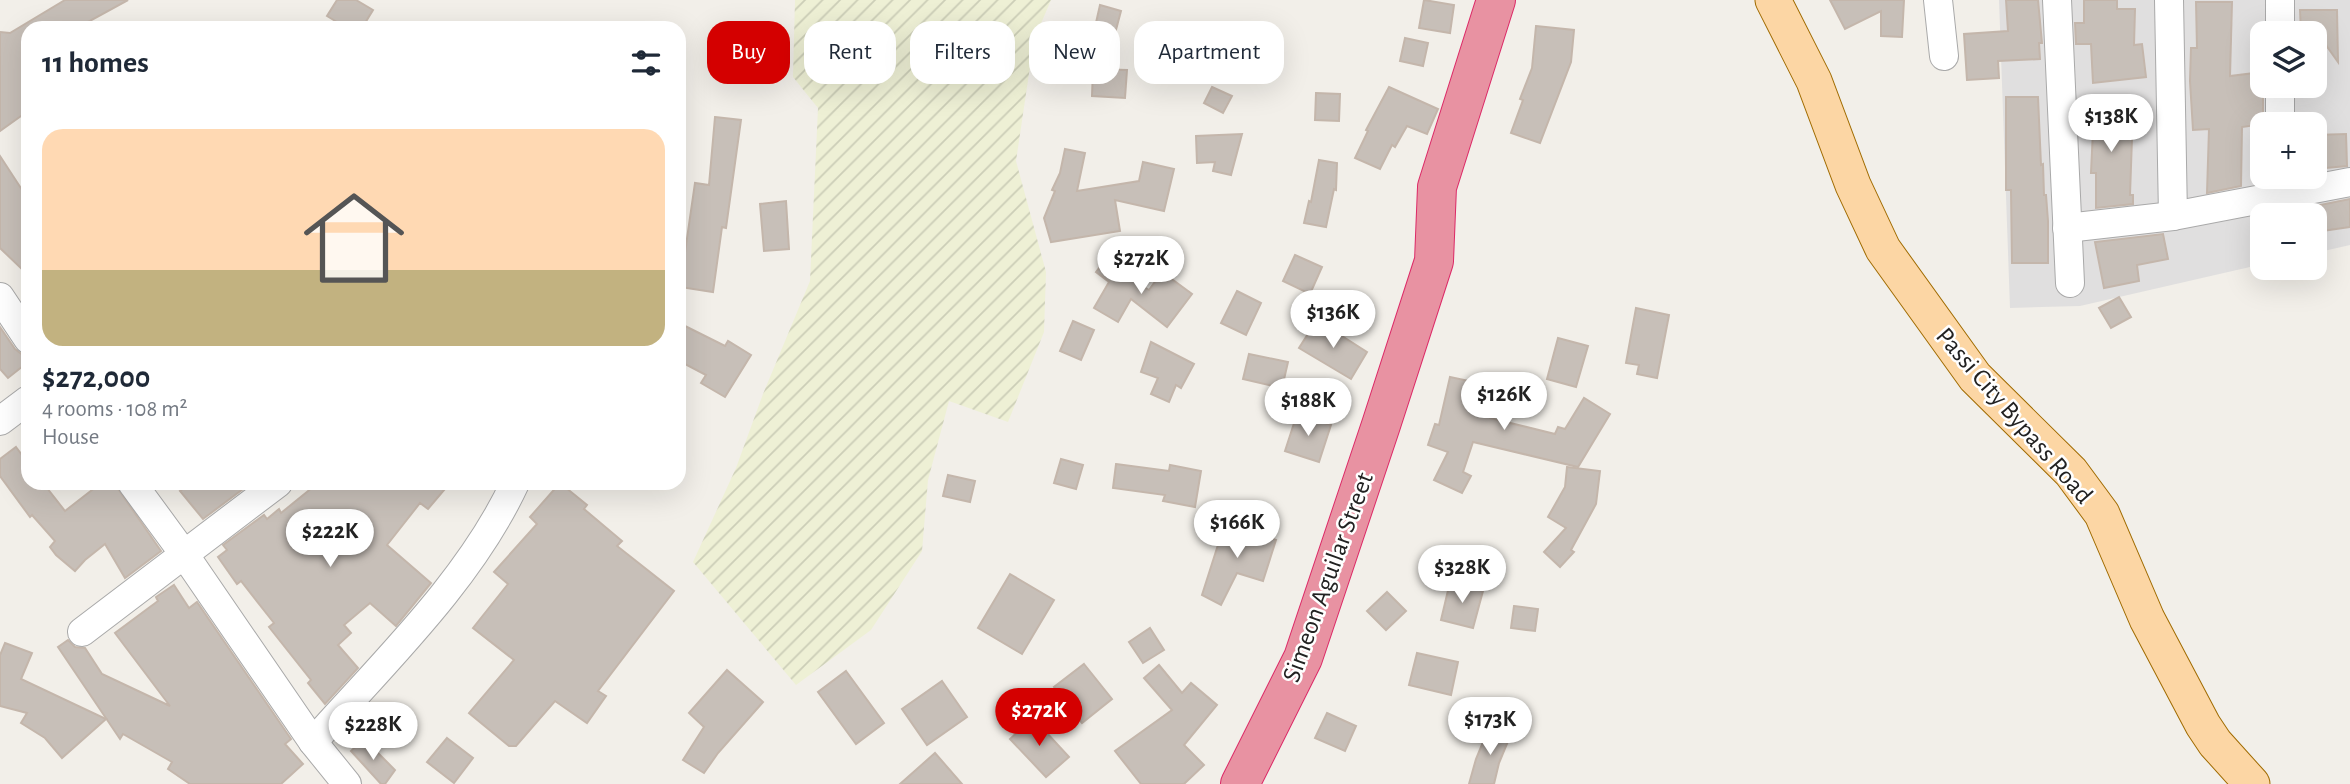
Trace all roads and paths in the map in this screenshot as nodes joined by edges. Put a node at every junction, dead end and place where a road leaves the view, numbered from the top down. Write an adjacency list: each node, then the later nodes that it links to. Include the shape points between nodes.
1 (1496, 0): 24 (highway, Simeon Aguilar Street, via 1437,187 1434,261 1381,425 1303,658)
2 (1773, 0): 25 (main road, Passi City Bypass Road, via 1814,81 1883,249 1975,377 2071,472 2102,514 2147,620 2203,725)
3 (1938, 0): 6 (street)
4 (2057, 0): 11 (street)
5 (2169, 0): 10 (street)
6 (1944, 56)
7 (2350, 182): 8 (street)
8 (2327, 183)
9 (2269, 189): 10 (street)
10 (2173, 216): 11 (street)
11 (2067, 228): 12 (street)
12 (2070, 283)
13 (0, 297): 14 (street)
14 (21, 328)
15 (21, 405): 16 (street)
16 (0, 421)
17 (137, 490): 20 (street)
18 (269, 490): 20 (street)
19 (512, 490): 22 (street, via 499,517 441,597)
20 (184, 554): 21 (street); 22 (street)
21 (82, 632)
22 (313, 742): 23 (street)
23 (334, 779)
24 (1240, 784)
25 (2252, 784)

